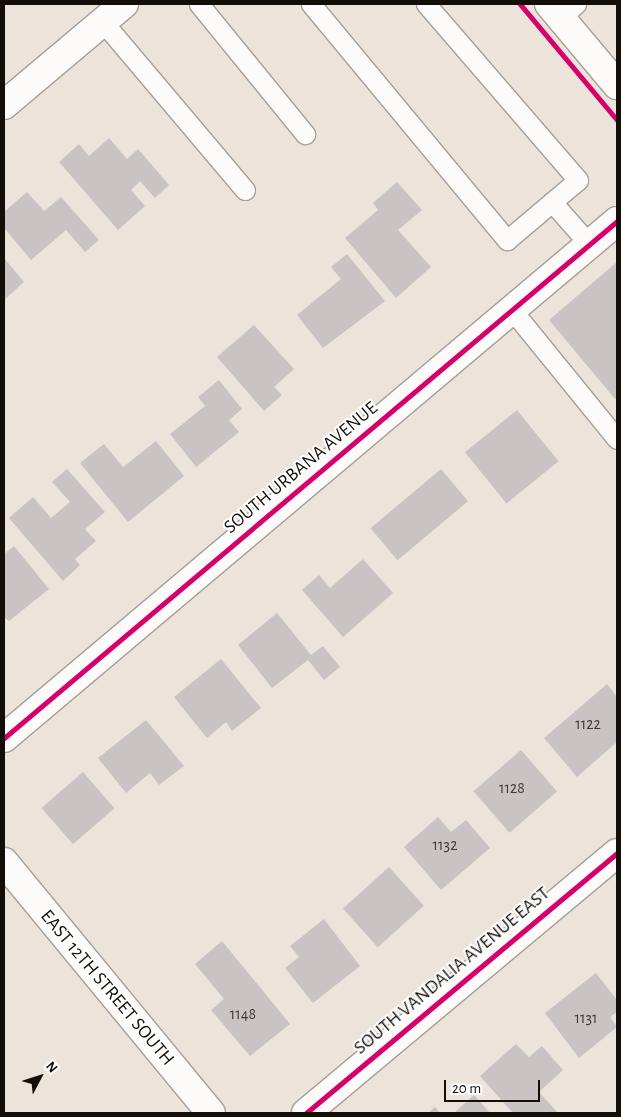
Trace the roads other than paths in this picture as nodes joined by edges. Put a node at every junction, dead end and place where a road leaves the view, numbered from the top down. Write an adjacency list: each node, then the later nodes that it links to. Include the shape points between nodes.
1 (124, 4): 6 (street)
2 (198, 4): 9 (lane)
3 (311, 4): 11 (lane, via 507,240)
4 (426, 4): 11 (lane, via 578,180)
5 (562, 8): 7 (street)
6 (103, 22): 8 (street); 10 (lane)
7 (617, 85)
8 (4, 105)
9 (305, 134)
10 (245, 190)
11 (552, 202): 13 (lane)
12 (617, 221): 13 (street, SOUTH URBANA AVENUE)
13 (589, 244): 14 (street, SOUTH URBANA AVENUE)
14 (512, 310): 15 (lane); 16 (street, SOUTH URBANA AVENUE)
15 (617, 439)
16 (4, 738)
17 (617, 853): 20 (street, SOUTH VANDALIA AVENUE EAST)
18 (4, 862): 19 (street, EAST 12TH STREET SOUTH)
19 (211, 1113)
20 (306, 1113)

